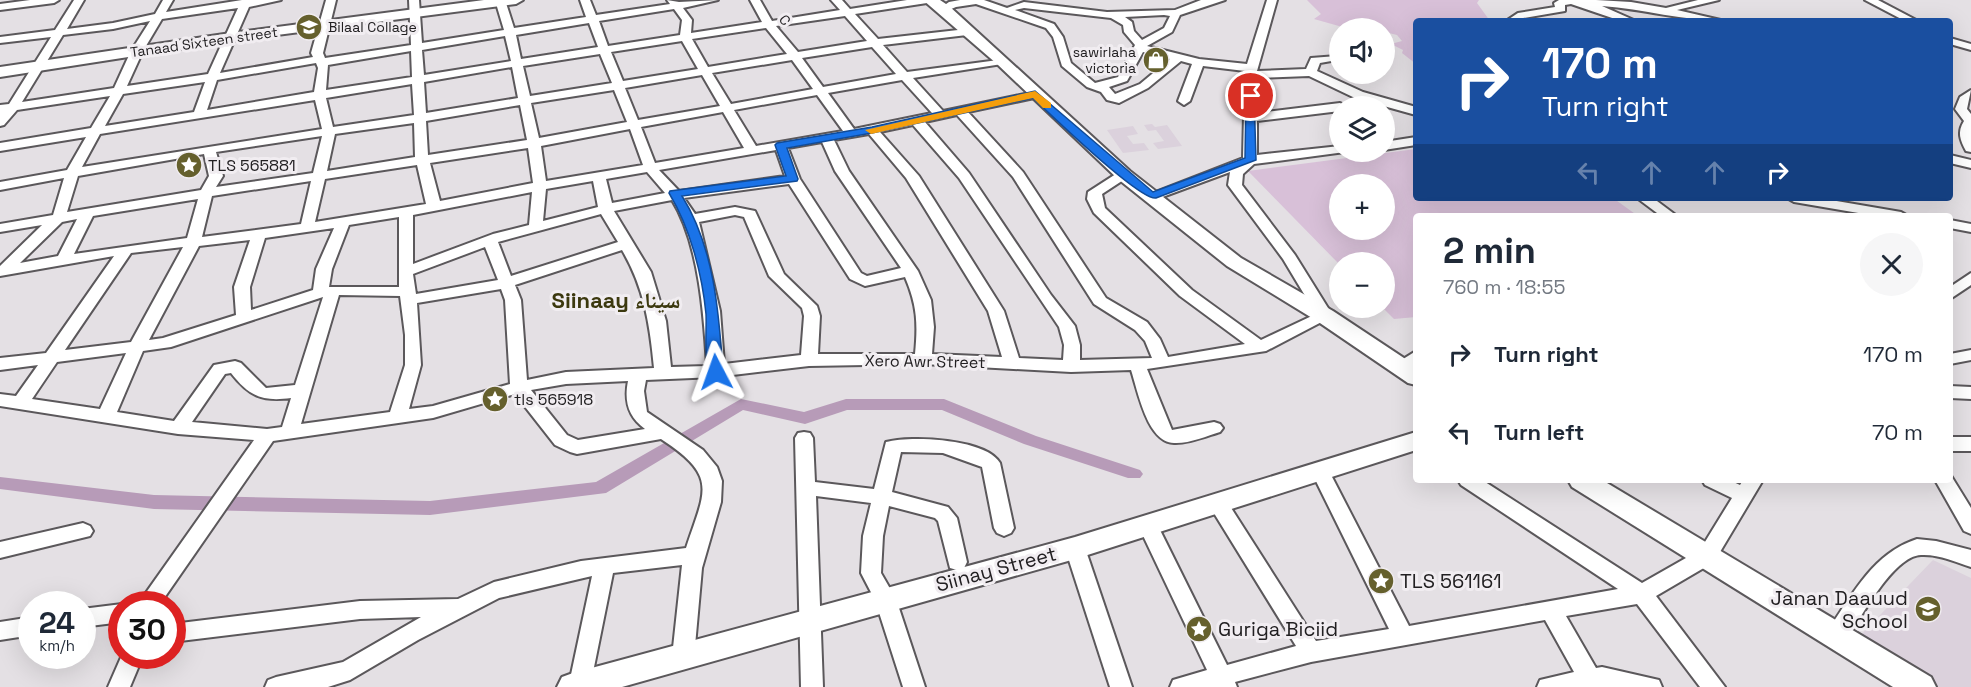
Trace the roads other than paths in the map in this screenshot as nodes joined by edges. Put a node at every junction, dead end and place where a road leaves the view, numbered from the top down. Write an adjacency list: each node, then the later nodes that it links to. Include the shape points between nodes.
1 (54, 0): 20 (street)
2 (79, 0): 37 (street)
3 (168, 0): 28 (street)
4 (276, 0): 16 (street)
5 (331, 0): 36 (street)
6 (585, 0): 34 (street)
7 (713, 0): 18 (street)
8 (754, 0): 35 (street, C)
9 (836, 0): 24 (street)
10 (1220, 0): 25 (street)
11 (1272, 0): 59 (street)
12 (1714, 0): 22 (street)
13 (1870, 0): 26 (street)
14 (1889, 0): 26 (street)
15 (505, 1): 21 (street, Tanaad Sixteen street); 38 (street)
16 (246, 2): 28 (street); 41 (street)
17 (1577, 2): 22 (street); 29 (street, via 1564,1 1559,3 1561,9); 30 (street)
18 (674, 3): 34 (street); 40 (street, via 688,23)
19 (934, 3): 23 (street, via 977,1); 24 (street); 39 (street)
20 (0, 7)
21 (414, 7): 36 (street, Tanaad Sixteen street); 45 (street)
22 (1660, 10): 31 (street); 32 (street)
23 (1010, 11): 27 (street, via 1014,6 1024,5); 66 (street, via 1050,26 1058,37 1066,64 1091,85)
24 (846, 12): 35 (street); 44 (street)
25 (1176, 13): 27 (street); 46 (street, via 1168,30)
26 (1899, 13): 33 (street)
27 (1114, 15): 46 (street, via 1128,24)
28 (158, 16): 37 (street, via 113,26); 49 (street)
29 (1513, 18)
30 (1622, 18)
31 (1634, 18)
32 (1704, 18)
33 (1908, 18)
34 (593, 20): 38 (street); 48 (street)
35 (768, 24): 40 (street); 50 (street, C)
36 (324, 26): 41 (street, Tanaad Sixteen street); 53 (street, via 317,53)
37 (61, 31): 42 (street); 57 (street)
38 (510, 32): 45 (street); 56 (street)
39 (967, 32): 44 (street); 54 (street)
40 (685, 37): 48 (street); 58 (street)
41 (231, 38): 49 (street, Tanaad Sixteen street); 63 (street)
42 (0, 40)
43 (1953, 42): 47 (street)
44 (875, 43): 50 (street); 62 (street)
45 (417, 45): 53 (street); 64 (street)
46 (1140, 46): 51 (street); 66 (street, via 1123,79 1102,86)
47 (1971, 47)
48 (603, 50): 56 (street); 65 (street)
49 (137, 51): 57 (street, Tanaad Sixteen street); 67 (street)
50 (795, 56): 58 (street); 68 (street, C)
51 (1178, 58): 55 (street); 66 (street, via 1144,86 1119,99)
52 (1329, 58): 61 (street, via 1315,60)
53 (321, 60): 63 (street); 69 (street)
54 (1002, 61): 62 (street); 70 (street)
55 (1199, 62): 59 (street); 74 (street)
56 (518, 63): 64 (street); 73 (street)
57 (38, 66): 60 (street, Tanaad Sixteen street); 75 (street)
58 (707, 70): 65 (street); 76 (street)
59 (1251, 71): 61 (street, via 1280,75); 85 (street)
60 (0, 72)
61 (1311, 72): 72 (street)
62 (903, 76): 68 (street); 82 (street)
63 (212, 78): 67 (street); 81 (street)
64 (420, 78): 69 (street); 84 (street)
65 (619, 84): 73 (street); 89 (street)
66 (1103, 89)
67 (119, 91): 75 (street); 91 (street)
68 (818, 91): 76 (street); 93 (street, C)
69 (320, 94): 81 (street); 92 (street)
70 (1035, 94): 80 (street); 110 (street)
71 (1971, 94): 87 (street, via 1961,109)
72 (1359, 95): 79 (street)
73 (525, 100): 84 (street); 96 (street)
74 (1184, 101)
75 (13, 106): 77 (street); 88 (street)
76 (727, 107): 89 (street); 102 (street)
77 (0, 108)
78 (1329, 108): 85 (street)
79 (1413, 110)
80 (961, 112): 82 (street); 159 (street, via 1018,174 1100,301 1141,326)
81 (199, 115): 91 (street)
82 (941, 116): 86 (street)
83 (1953, 117): 87 (street)
84 (420, 118): 92 (street); 104 (street)
85 (1250, 118): 105 (street)
86 (917, 121): 90 (street); 163 (street, via 964,176 1067,326 1072,345)
87 (1971, 121): 100 (street, via 1965,137)
88 (0, 122)
89 (633, 124): 96 (street); 108 (street)
90 (872, 130): 93 (street); 161 (street, via 912,176 996,311)
91 (94, 132): 99 (street); 109 (street)
92 (328, 132): 101 (street); 112 (street)
93 (851, 134): 94 (street)
94 (827, 138): 98 (street); 142 (street, via 842,171)
95 (1413, 141): 97 (street)
96 (534, 143): 104 (street); 115 (street)
97 (1395, 144)
98 (781, 145): 102 (street); 113 (street)
99 (0, 147)
100 (1971, 148)
101 (209, 150): 109 (street); 116 (street, via 216,176)
102 (752, 150): 108 (street)
103 (1329, 151): 105 (street)
104 (422, 159): 112 (street); 121 (street)
105 (1250, 160): 118 (street); 150 (street, via 1236,173 1235,185 1290,258)
106 (1953, 160): 107 (street)
107 (1971, 164)
108 (651, 168): 111 (street); 117 (street)
109 (72, 173): 114 (street); 128 (street)
110 (1124, 175): 118 (street); 153 (street, via 1095,192 1099,210 1186,293)
111 (599, 176): 115 (street); 123 (street)
112 (319, 177): 116 (street); 132 (street)
113 (793, 179): 117 (street); 142 (street, via 859,280)
114 (0, 186)
115 (540, 186): 121 (street); 134 (street)
116 (206, 193): 124 (street); 138 (street)
117 (674, 193): 123 (street); 129 (street)
118 (1152, 196): 150 (street, via 1234,262)
119 (1648, 201): 126 (street)
120 (1802, 201): 122 (street)
121 (434, 206): 125 (street)
122 (1823, 209): 127 (street)
123 (606, 210): 134 (street); 139 (street)
124 (88, 212): 128 (street); 141 (street)
125 (406, 212): 130 (street); 144 (street)
126 (1666, 213)
127 (1868, 213)
128 (58, 217): 133 (street); 143 (street)
129 (690, 219): 158 (street, via 735,211 750,214 777,276 809,306); 165 (street, via 712,311)
130 (344, 221): 132 (street); 147 (street, via 324,268)
131 (1953, 225): 135 (street)
132 (307, 227): 136 (street)
133 (0, 228)
134 (536, 228): 137 (street)
135 (1971, 228)
136 (259, 235): 138 (street); 151 (street, via 242,287)
137 (490, 240): 144 (street); 146 (street)
138 (194, 241): 140 (street); 152 (street)
139 (625, 244): 146 (street); 166 (street, via 643,272 658,321)
140 (126, 249): 141 (street); 155 (street)
141 (63, 261): 143 (street)
142 (910, 271): 156 (street, via 923,300 926,327)
143 (1, 272)
144 (405, 272): 149 (street)
145 (1971, 278): 148 (street)
146 (506, 283): 149 (street); 168 (street, via 513,300)
147 (326, 292): 149 (street); 151 (street); 169 (street)
148 (1953, 292)
149 (408, 296): 175 (street, via 413,365)
150 (1325, 316): 153 (street, Xero Awr Street); 164 (street)
151 (244, 317): 152 (street, via 182,339)
152 (137, 347): 155 (street); 174 (street)
153 (1260, 347): 159 (street, Xero Awr Street)
154 (1971, 356): 157 (street)
155 (53, 358): 160 (street); 173 (street)
156 (922, 358): 158 (street, Xero Awr Street); 161 (street, Xero Awr Street)
157 (1953, 359)
158 (809, 360): 165 (street, Xero Awr Street)
159 (1163, 363): 162 (street, Xero Awr Street)
160 (0, 364)
161 (1011, 364): 163 (street, Xero Awr Street)
162 (1137, 364): 163 (street, Xero Awr Street); 177 (street, via 1166,435 1175,437)
163 (1071, 366)
164 (1411, 366)
165 (716, 372): 166 (street, Xero Awr Street)
166 (663, 373): 167 (street, Xero Awr Street)
167 (638, 374): 168 (street, Xero Awr Street, via 566,378); 179 (street, via 634,391 639,415)
168 (519, 387): 175 (street, Xero Awr Street, via 469,404); 179 (street, via 567,445 577,447)
169 (302, 390): 176 (street, via 256,393 235,367 220,369); 178 (street)
170 (1953, 392): 171 (street)
171 (1971, 393)
172 (0, 400): 173 (street, Xero Awr Street)
173 (21, 402): 174 (street, Xero Awr Street)
174 (106, 416): 176 (street, Xero Awr Street)
175 (397, 418): 178 (street, Xero Awr Street)
176 (178, 428): 180 (street, Xero Awr Street)
177 (1214, 428)
178 (289, 433): 180 (street, Xero Awr Street)
179 (668, 434): 200 (street, via 692,453 713,482 706,521)
180 (267, 435): 205 (street)
181 (804, 438): 190 (street)
182 (1413, 443): 185 (street, Siinay Street)
183 (1953, 444): 184 (street)
184 (1971, 444)
185 (1321, 473): 193 (street, Siinay Street); 215 (street)
186 (1473, 483): 206 (street)
187 (1586, 483): 201 (street)
188 (1726, 483): 191 (street)
189 (1947, 483): 195 (street)
190 (805, 488): 192 (street); 210 (street)
191 (1749, 488): 201 (street)
192 (884, 497): 196 (street, via 893,447 908,442 949,449 991,463); 203 (street, via 941,512 947,518); 207 (street, via 873,536 871,573)
193 (1219, 505): 194 (street, Siinay Street); 216 (street)
194 (1148, 525): 198 (street, Siinay Street); 220 (street)
195 (1971, 526)
196 (1004, 528)
197 (83, 531): 199 (street)
198 (1075, 548): 207 (street, Siinay Street); 227 (street)
199 (0, 550)
200 (694, 555): 204 (street); 217 (street)
201 (1707, 556): 206 (street); 214 (street)
202 (1971, 559): 214 (street, via 1918,547 1902,554 1888,563)
203 (957, 562)
204 (604, 568): 208 (street, via 581,569 494,591); 221 (street)
205 (157, 591)
206 (1642, 594): 209 (street); 230 (street)
207 (885, 599): 210 (street, Siinay Street); 226 (street)
208 (463, 607): 213 (street, via 360,610); 224 (street, via 350,669)
209 (1551, 610): 215 (street); 219 (street)
210 (809, 620): 217 (street, Siinay Street); 225 (street)
211 (18, 628): 212 (street)
212 (0, 631)
213 (186, 631)
214 (1838, 634): 231 (street)
215 (1403, 636): 216 (street)
216 (1311, 652): 220 (street)
217 (683, 657): 221 (street, Siinay Street)
218 (127, 669): 223 (street)
219 (1590, 679): 222 (street); 229 (street, via 1602,677)
220 (1224, 681): 228 (street)
221 (577, 686)
222 (1557, 686)
223 (119, 687)
224 (276, 687)
225 (812, 687)
226 (914, 687)
227 (1120, 687)
228 (1181, 687)
229 (1648, 687)
230 (1713, 687)
231 (1920, 687)

